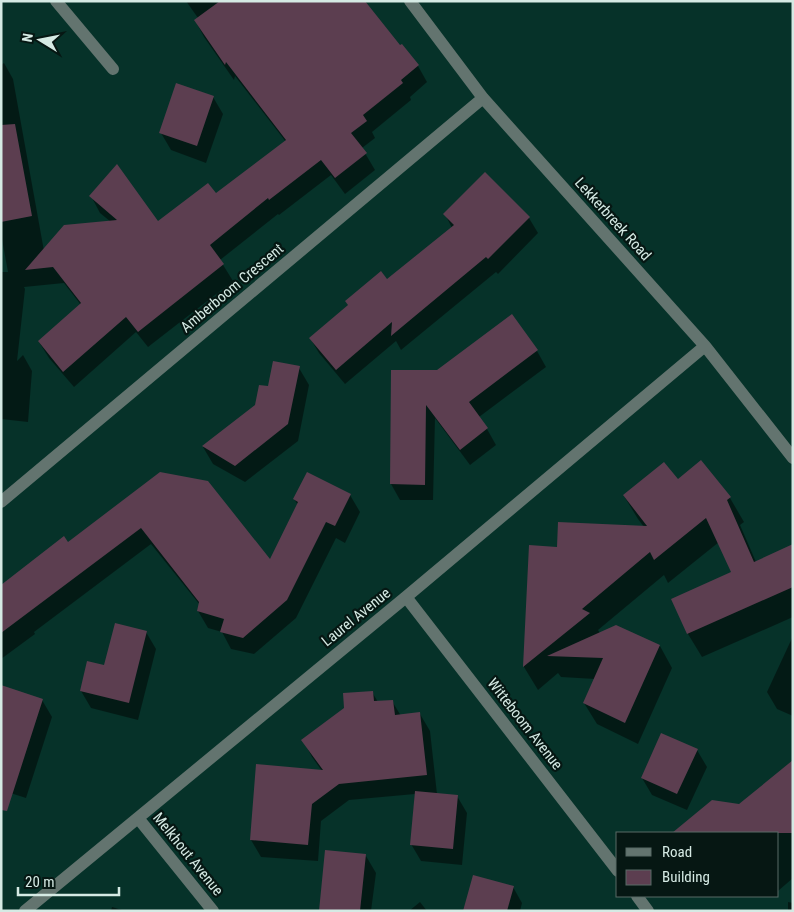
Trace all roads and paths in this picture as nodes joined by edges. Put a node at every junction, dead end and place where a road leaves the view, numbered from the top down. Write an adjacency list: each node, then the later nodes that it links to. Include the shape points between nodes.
1 (56, 1): 3 (street)
2 (410, 1): 4 (street, Lekkerbreek Road)
3 (113, 69)
4 (483, 98): 5 (street, Lekkerbreek Road); 7 (street, Amberboom Crescent)
5 (705, 346): 6 (street, Lekkerbreek Road); 8 (street, Laurel Avenue)
6 (793, 458)
7 (1, 502)
8 (406, 597): 9 (street, Laurel Avenue); 10 (street, Witteboom Avenue)
9 (138, 818): 12 (street, Laurel Avenue); 13 (street, Melkhout Avenue)
10 (616, 868)
11 (638, 897): 14 (street)
12 (25, 911)
13 (213, 911)
14 (648, 911)

